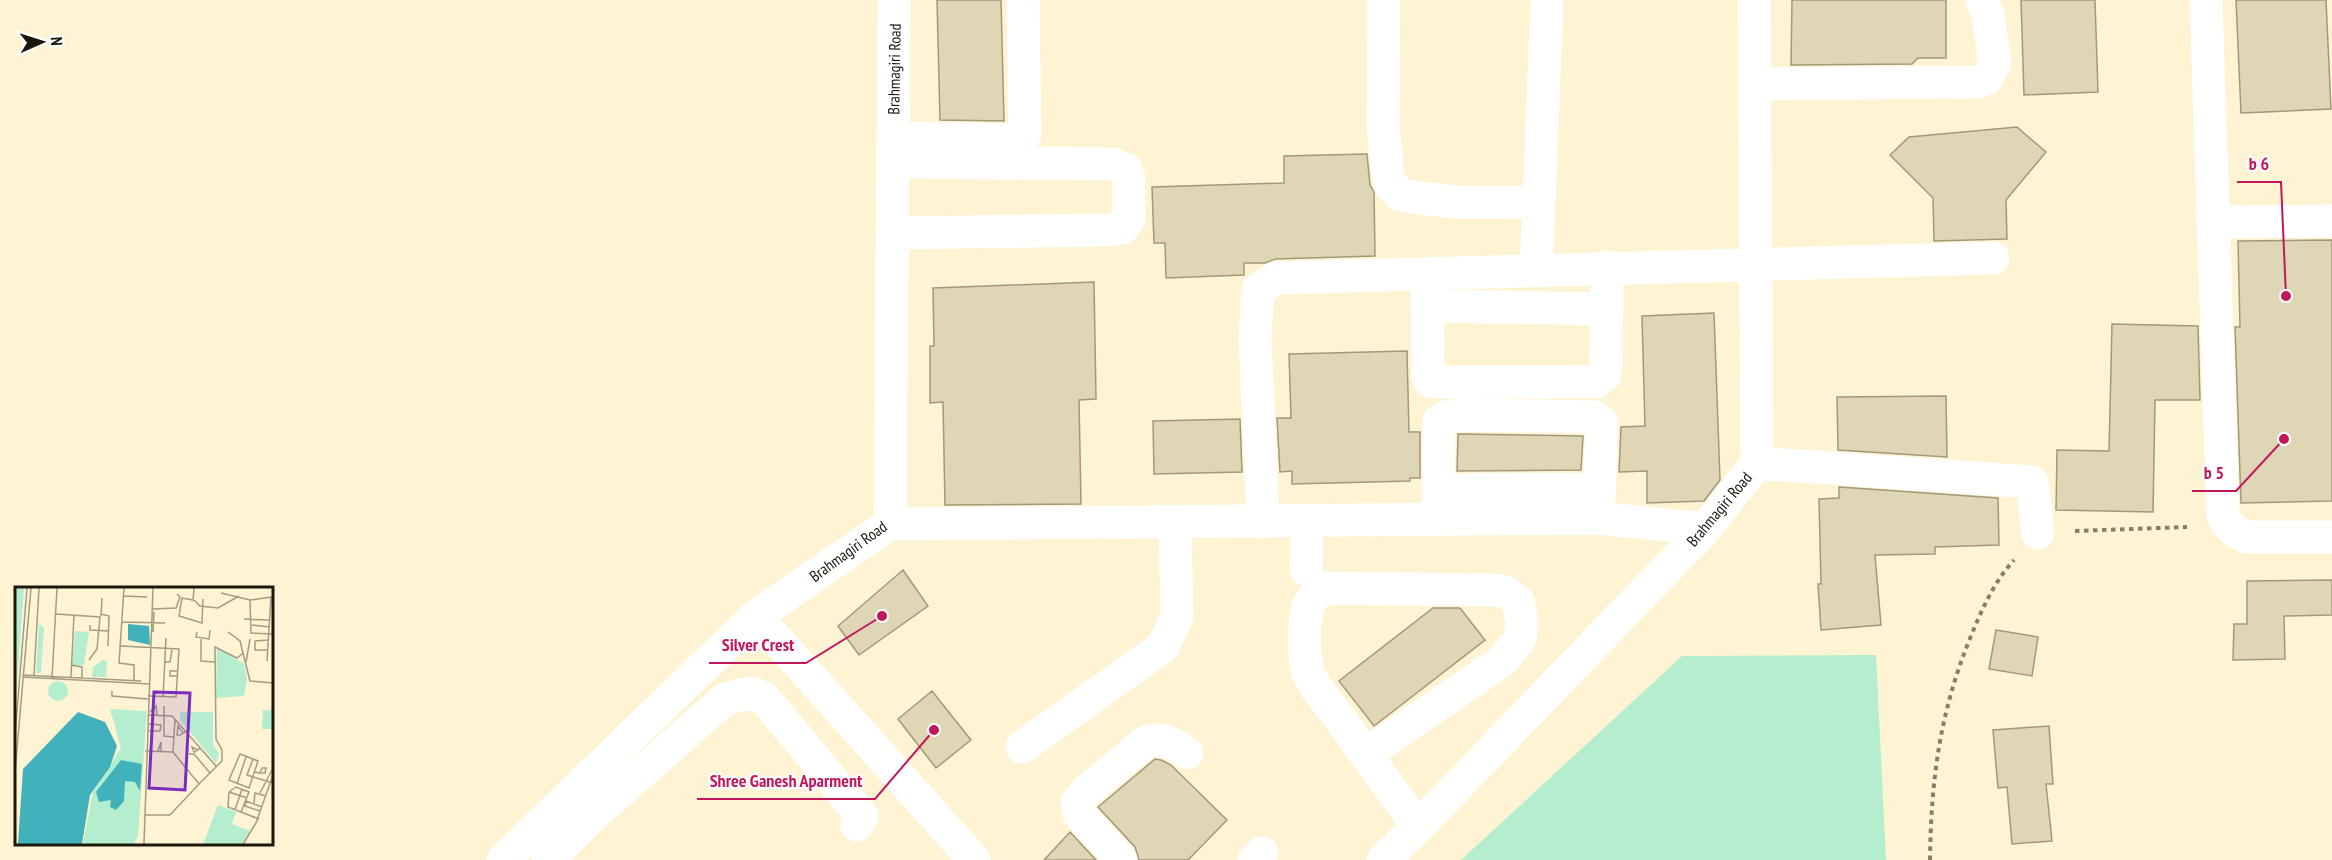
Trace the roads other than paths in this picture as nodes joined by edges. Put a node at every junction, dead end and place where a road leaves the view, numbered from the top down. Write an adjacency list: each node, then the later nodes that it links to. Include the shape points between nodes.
1 (894, 0): 9 (street, Brahmagiri Road)
2 (1023, 0): 9 (street, via 1025,134 1018,140)
3 (1384, 0): 10 (street, via 1383,128 1389,183 1401,195 1419,198)
4 (1547, 0): 10 (street)
5 (1754, 0): 8 (street, Brahmagiri Road)
6 (1982, 0): 8 (street, via 1995,63 1986,79)
7 (2206, 0): 12 (street)
8 (1754, 84): 15 (street, Brahmagiri Road)
9 (893, 150): 13 (street, Brahmagiri Road); 13 (street, via 1113,164 1126,170 1129,179 1129,219 1122,228 1109,230)
10 (1539, 202): 17 (street)
11 (2332, 221): 12 (street)
12 (2212, 222): 30 (street, via 2223,517 2236,533 2246,537)
13 (892, 232): 27 (street, Brahmagiri Road)
14 (1993, 258): 15 (street)
15 (1754, 263): 16 (street); 21 (street, Brahmagiri Road)
16 (1607, 267): 17 (street); 20 (street)
17 (1536, 270): 18 (street)
18 (1427, 274): 19 (street); 24 (street, via 1276,278 1258,290 1255,338)
19 (1427, 306): 20 (street); 20 (street, via 1428,378 1432,382 1595,382 1604,376 1606,365)
20 (1607, 309)
21 (1757, 463): 28 (street, Brahmagiri Road); 29 (street, via 2032,482)
22 (1599, 503): 23 (street); 23 (street, via 1602,423 1596,417 1463,415 1439,421); 28 (street)
23 (1438, 505): 25 (street)
24 (1263, 522): 25 (street); 26 (street)
25 (1307, 522): 31 (street)
26 (1175, 523): 27 (street); 33 (street, via 1177,617 1163,647 1120,688)
27 (890, 524): 32 (street, Brahmagiri Road)
28 (1705, 529): 38 (street, Brahmagiri Road)
29 (2038, 533)
30 (2332, 537)
31 (1306, 569)
32 (756, 616): 36 (street, Brahmagiri Road); 41 (street)
33 (1022, 747)
34 (1186, 753): 42 (street, via 1169,741 1146,742 1077,802 1079,814)
35 (1366, 754): 35 (street, via 1310,677 1305,632 1309,605 1315,595 1327,588 1494,590 1506,592 1518,602 1520,639 1502,661); 38 (street)
36 (579, 808): 37 (street, via 725,699 752,693 765,699 862,816); 39 (street, Brahmagiri Road); 40 (street)
37 (857, 825)
38 (1418, 827): 43 (street, Brahmagiri Road)
39 (503, 860)
40 (549, 860)
41 (974, 860)
42 (1121, 860)
43 (1383, 860)

